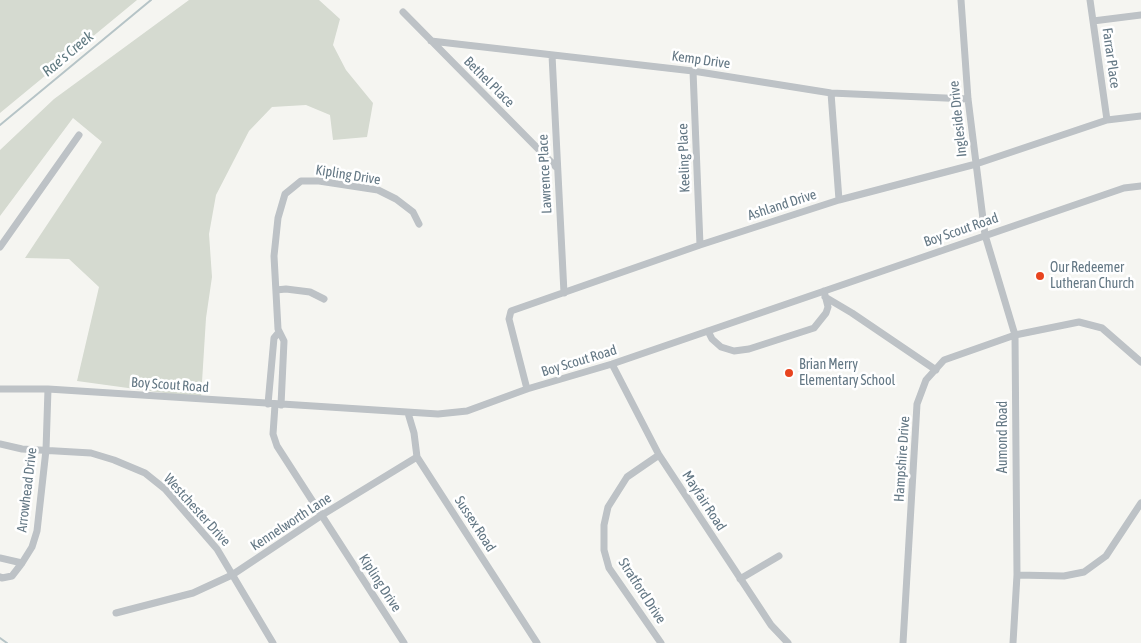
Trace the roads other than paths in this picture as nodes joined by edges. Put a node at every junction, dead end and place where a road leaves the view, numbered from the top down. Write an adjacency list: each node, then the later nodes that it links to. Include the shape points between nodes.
1 (961, 0): 10 (street, Ingleside Drive)
2 (1090, 0): 5 (street, Farrar Place)
3 (403, 12): 6 (street, Bethel Place)
4 (1141, 15): 5 (street)
5 (1093, 21): 12 (street, Farrar Place)
6 (431, 41): 7 (street, Kemp Drive); 15 (street, Bethel Place)
7 (552, 55): 8 (street, Kemp Drive); 15 (street, Lawrence Place)
8 (693, 71): 9 (street, Kemp Drive); 20 (street, Keeling Place)
9 (831, 93): 10 (street, Kemp Drive); 17 (street)
10 (968, 98): 14 (street, Ingleside Drive)
11 (1141, 116): 12 (street, Ashland Drive)
12 (1107, 120): 14 (street, Ashland Drive)
13 (79, 135): 21 (street)
14 (976, 164): 17 (street, Ashland Drive); 19 (street, Ingleside Drive)
15 (557, 168): 23 (street, Lawrence Place)
16 (1141, 186): 19 (street, Boy Scout Road, via 1124,188)
17 (839, 200): 20 (street, Ashland Drive)
18 (419, 224): 22 (street, Kipling Drive, via 412,212 378,190 301,181 284,194 278,218 274,256)
19 (985, 236): 24 (street, Boy Scout Road); 28 (street, Aumond Road)
20 (700, 245): 23 (street, Ashland Drive)
21 (0, 247)
22 (276, 290): 25 (street, via 310,292); 27 (street, Kipling Drive)
23 (564, 293): 34 (street, Ashland Drive, via 511,311 509,319)
24 (825, 294): 26 (street, Boy Scout Road); 26 (street, via 828,308 814,328 749,349 734,351 721,347); 31 (street)
25 (324, 299)
26 (708, 331): 30 (street, Boy Scout Road)
27 (279, 332): 35 (street, Kipling Drive, via 274,338); 35 (street, Kipling Drive, via 284,341)
28 (1015, 335): 29 (street, Hampshire Drive, via 1079,322 1102,328); 31 (street, Hampshire Drive, via 944,360); 47 (street, Aumond Road)
29 (1141, 362)
30 (612, 364): 34 (street, Boy Scout Road); 39 (street, Mayfair Road)
31 (936, 370): 56 (street, Hampshire Drive, via 926,380 918,404)
32 (0, 389): 33 (street, Boy Scout Road)
33 (48, 389): 35 (street, Boy Scout Road); 38 (street, Arrowhead Drive)
34 (528, 389): 36 (street, Boy Scout Road, via 467,411)
35 (274, 404): 36 (street, Boy Scout Road); 42 (street, Kipling Drive, via 273,434 277,446)
36 (408, 413): 40 (street, Sussex Road)
37 (0, 444): 38 (street, Westchester Drive)
38 (46, 450): 45 (street, Arrowhead Drive, via 38,531); 46 (street, Westchester Drive, via 91,453 145,473 165,489 217,549)
39 (659, 455): 49 (street, Mayfair Road); 54 (street, Stratford Drive, via 627,477 608,507 604,550 610,568)
40 (417, 457): 42 (street, Kennelworth Lane); 53 (street, Sussex Road)
41 (1141, 503): 47 (street, via 1106,556 1084,572 1064,576)
42 (322, 515): 46 (street, Kennelworth Lane); 52 (street, Kipling Drive)
43 (779, 556): 49 (street)
44 (0, 558): 45 (street)
45 (22, 563): 48 (street, Arrowhead Drive, via 12,576)
46 (232, 575): 50 (street, Kennelworth Lane, via 192,594); 51 (street, Westchester Drive)
47 (1017, 575): 57 (street, Aumond Road)
48 (0, 577)
49 (740, 578): 55 (street, Mayfair Road, via 770,625)
50 (116, 613)
51 (274, 643)
52 (404, 643)
53 (537, 643)
54 (661, 643)
55 (788, 643)
56 (902, 643)
57 (1013, 643)

